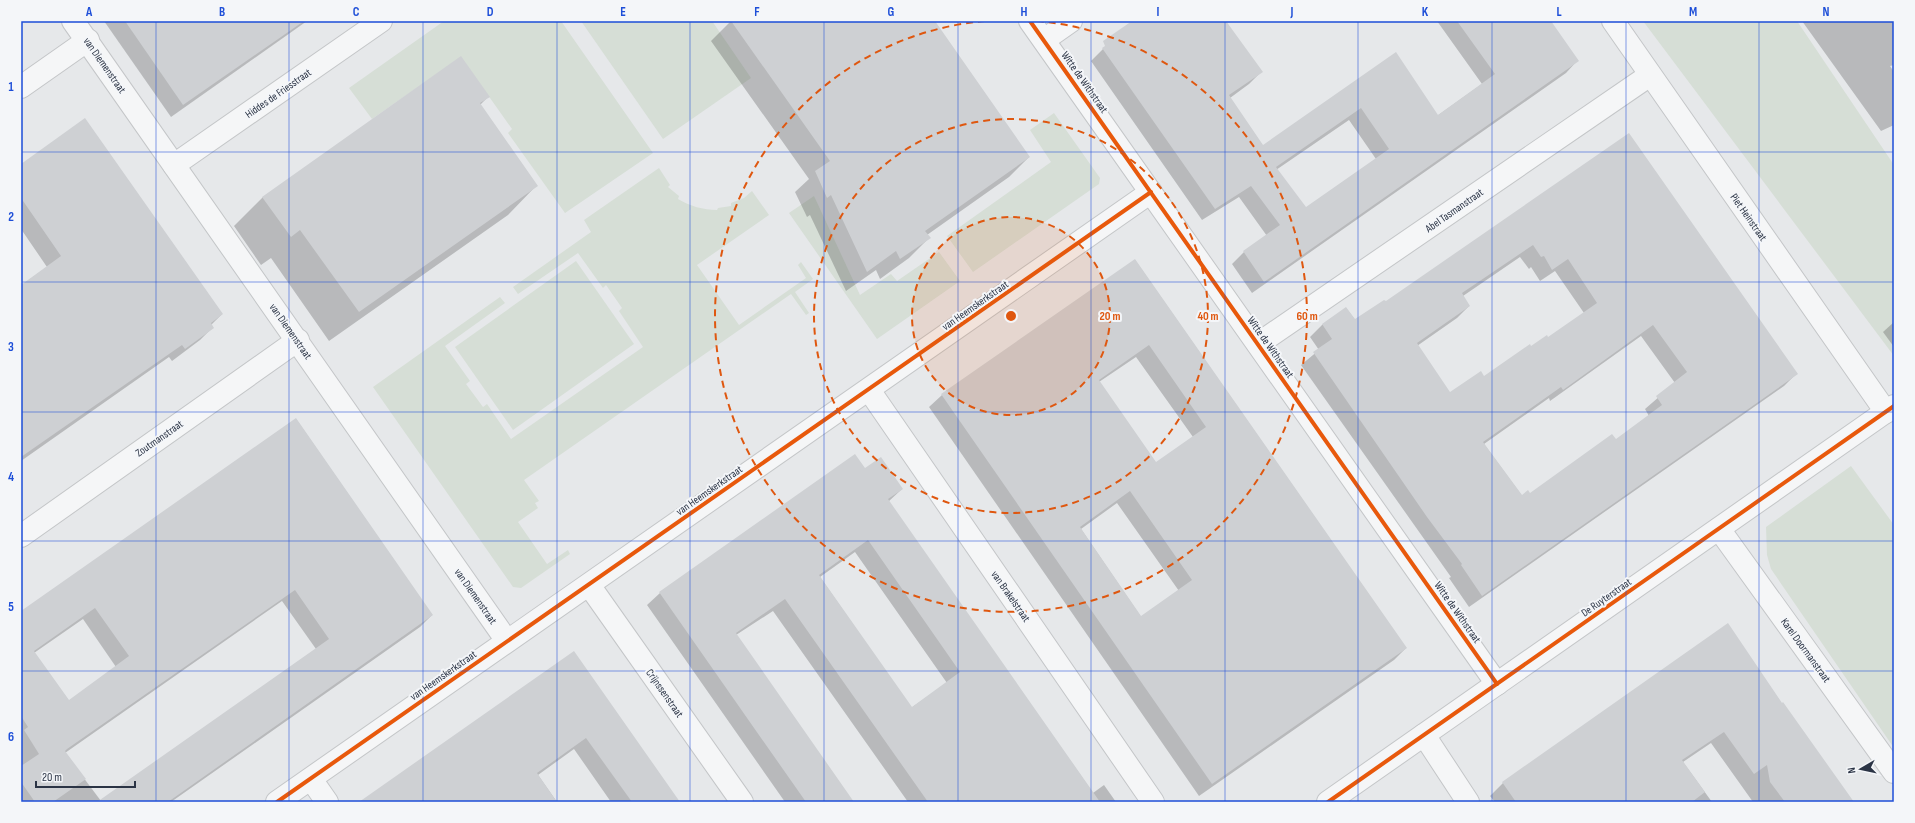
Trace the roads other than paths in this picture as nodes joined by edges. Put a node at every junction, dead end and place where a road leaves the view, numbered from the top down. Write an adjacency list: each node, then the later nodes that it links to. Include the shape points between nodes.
1 (73, 21): 6 (street, van Diemenstraat)
2 (381, 21): 10 (street, Hiddes de Friesstraat)
3 (1030, 21): 7 (street, Witte de Withstraat)
4 (1071, 21): 7 (street)
5 (1613, 21): 8 (street, Piet Heinstraat)
6 (88, 40): 9 (street); 10 (street, van Diemenstraat)
7 (1044, 40): 11 (street, Witte de Withstraat)
8 (1650, 75): 13 (street, Abel Tasmanstraat); 15 (street, Piet Heinstraat)
9 (21, 87)
10 (174, 165): 12 (street, van Diemenstraat)
11 (1151, 192): 13 (street, Witte de Withstraat); 14 (street, van Heemskerkstraat)
12 (298, 340): 17 (street, Zoutmanstraat); 19 (street, van Diemenstraat)
13 (1258, 344): 20 (street, Witte de Withstraat)
14 (868, 390): 18 (street, van Heemskerkstraat); 27 (street, van Brakelstraat)
15 (1890, 409): 16 (street, De Ruyterstraat)
16 (1719, 529): 20 (street, De Ruyterstraat); 22 (street, Karel Doormanstraat)
17 (21, 536)
18 (589, 584): 19 (street, van Heemskerkstraat); 26 (street, Crijnssenstraat)
19 (507, 641): 23 (street, van Heemskerkstraat)
20 (1497, 684): 21 (street, De Ruyterstraat)
21 (1424, 735): 28 (street, De Ruyterstraat); 29 (street)
22 (1894, 772)
23 (311, 779): 24 (street, van Heemskerkstraat); 25 (street)
24 (277, 802)
25 (327, 802)
26 (742, 802)
27 (1153, 802)
28 (1328, 802)
29 (1468, 802)

